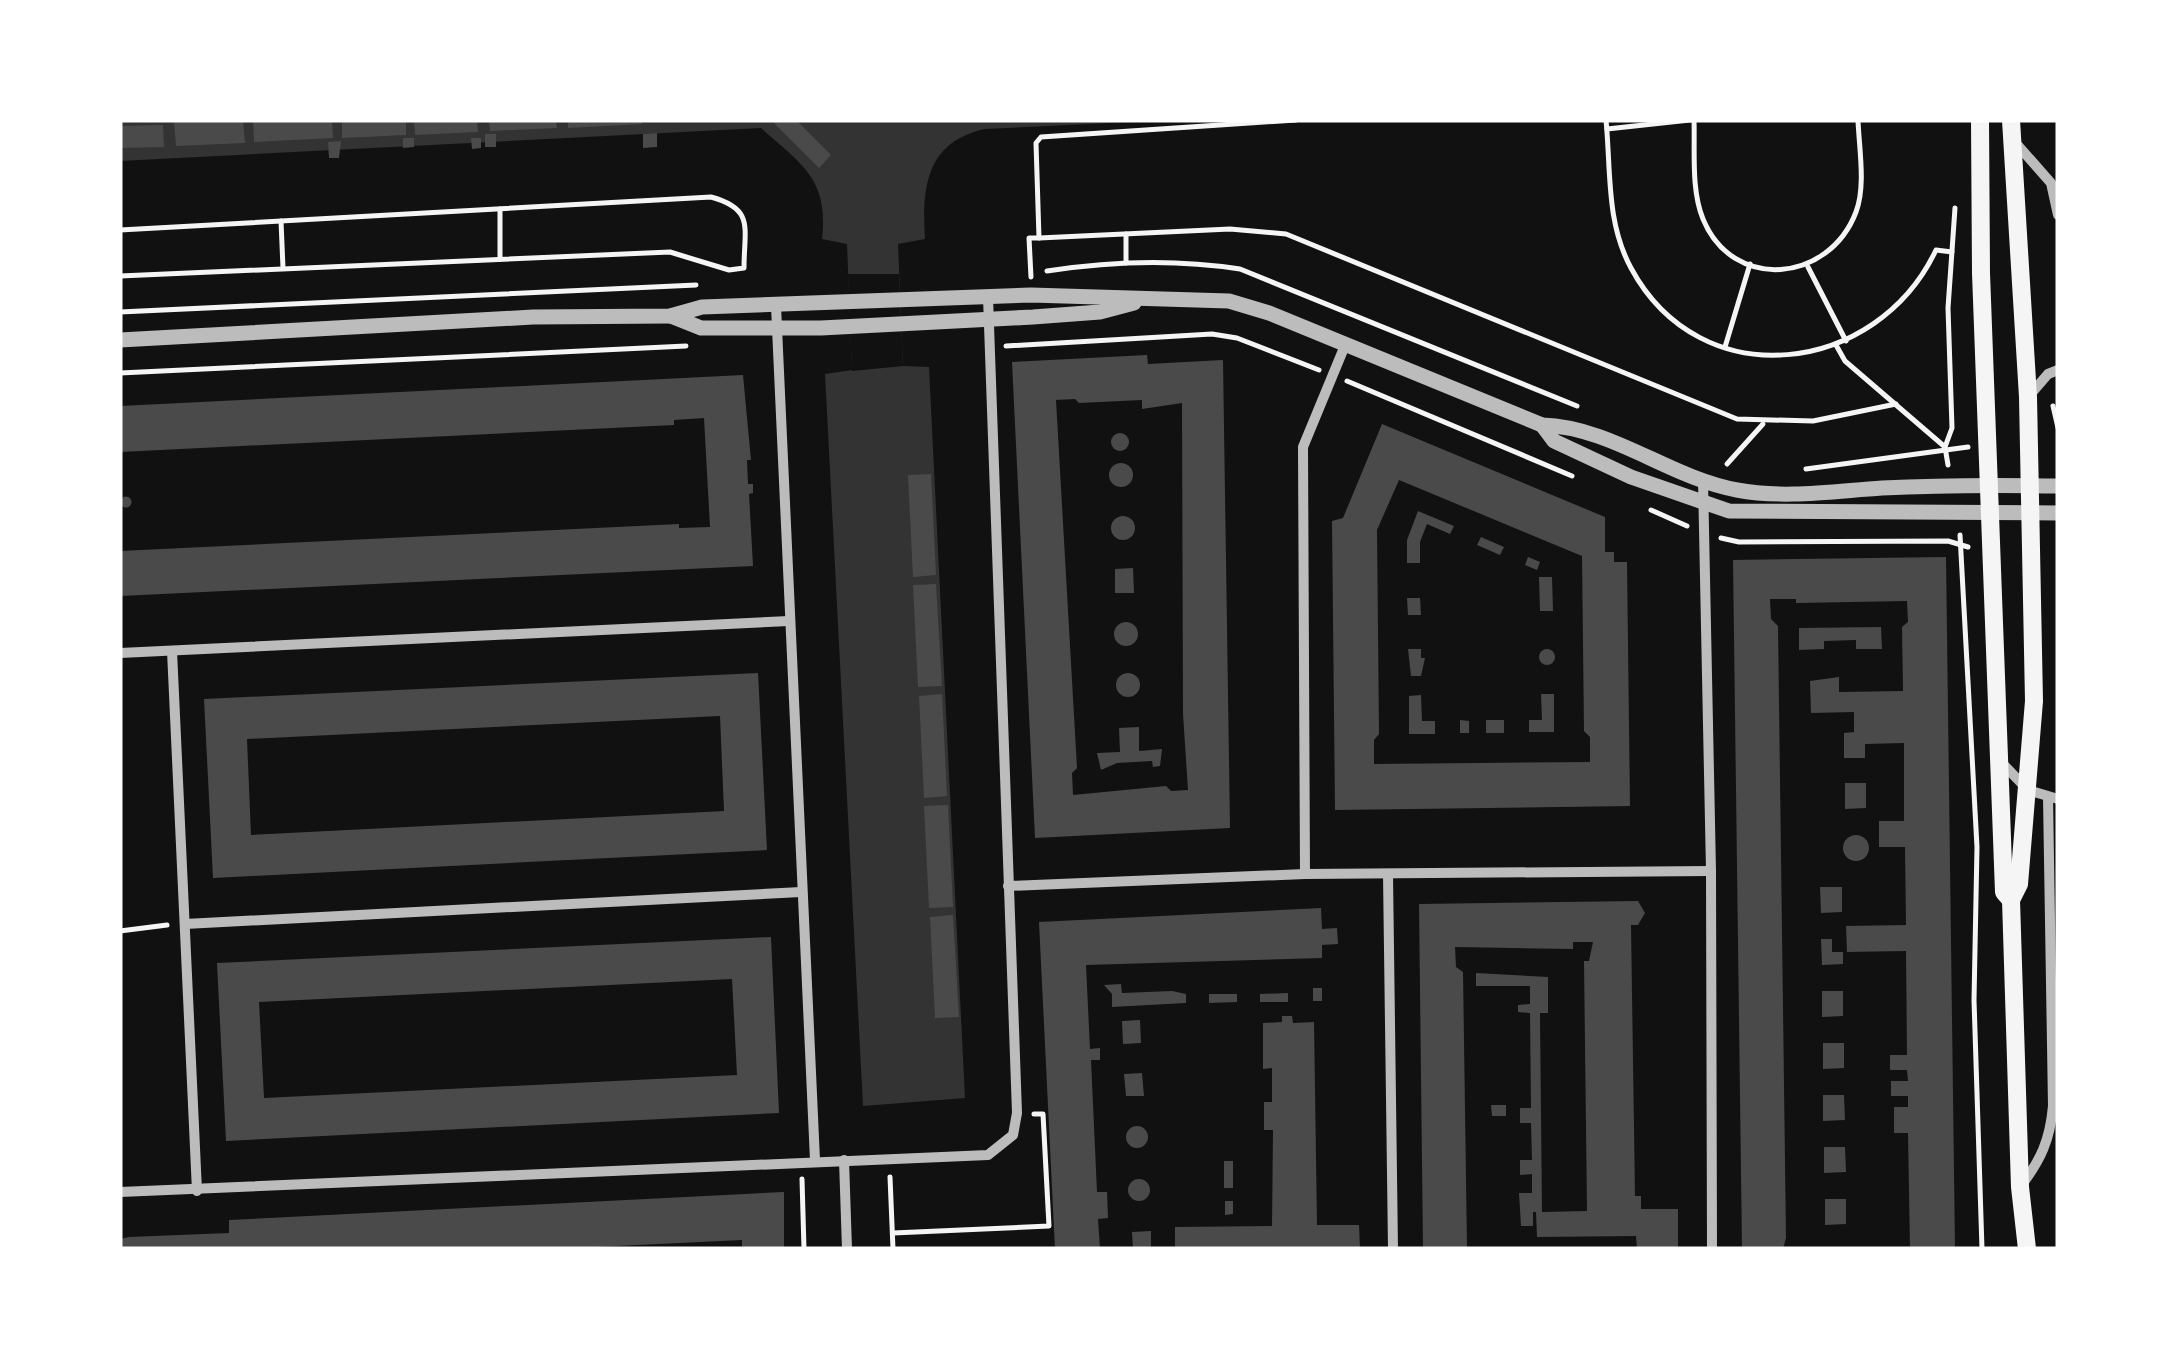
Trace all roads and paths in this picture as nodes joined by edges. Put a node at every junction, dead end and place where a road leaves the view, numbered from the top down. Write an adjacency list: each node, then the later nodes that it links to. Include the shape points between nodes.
1 (1296, 120): 14 (path, via 1048,133 1036,143)
2 (1606, 120): 6 (path)
3 (1692, 120): 6 (path); 18 (path, via 1702,216 1722,248)
4 (1858, 120): 19 (path, via 1857,209 1844,234)
5 (1980, 120): 57 (main road)
6 (1607, 129): 42 (path, via 1612,215 1632,270 1676,321)
7 (2011, 129): 10 (street, via 2051,183); 46 (main road)
8 (1956, 198): 15 (path)
9 (500, 209): 11 (path); 16 (path); 21 (path, via 711,197 734,204 743,216 744,268)
10 (2058, 215)
11 (281, 221): 12 (path); 20 (path)
12 (120, 230)
13 (1126, 234): 14 (path); 17 (path); 49 (path, via 1243,229 1292,236 1720,413)
14 (1039, 238): 22 (path, via 1029,238)
15 (1952, 252): 36 (path, via 1936,250 1908,298); 51 (path, via 1952,428)
16 (500, 259): 20 (path); 21 (path, via 670,252)
17 (1126, 263): 22 (path); 48 (path, via 1240,269)
18 (1750, 264): 19 (path); 42 (path)
19 (1808, 266): 36 (path)
20 (284, 268): 23 (path)
21 (728, 270): 25 (path)
22 (1030, 274): 26 (path)
23 (120, 276)
24 (709, 284): 30 (path)
25 (724, 286)
26 (1031, 295): 27 (street); 28 (street)
27 (988, 297): 29 (street); 33 (street)
28 (1138, 302): 32 (street); 37 (street, via 1230,301)
29 (776, 306): 31 (street, via 702,307); 34 (street)
30 (120, 312)
31 (670, 316): 34 (street, via 702,328); 35 (street, via 549,316)
32 (1032, 317): 33 (street); 38 (path)
33 (989, 320): 34 (street); 41 (street)
34 (777, 329): 68 (street)
35 (120, 340)
36 (1846, 341): 39 (path)
37 (1346, 344): 45 (street); 50 (street)
38 (1034, 345): 41 (path); 45 (path, via 1225,335)
39 (1836, 345): 42 (path, via 1793,356); 47 (path)
40 (687, 346): 44 (path)
41 (991, 346): 77 (street)
42 (1726, 347)
43 (2058, 370): 46 (street)
44 (120, 373)
45 (1333, 375): 55 (path); 75 (street, via 1303,448)
46 (2028, 397): 58 (main road)
47 (1896, 404): 49 (path, via 1845,417); 51 (path)
48 (1583, 408)
49 (1764, 423): 52 (path, via 1725,463)
50 (1542, 425): 54 (street, via 1621,445); 61 (street, via 1554,441)
51 (1945, 447): 53 (path); 56 (path)
52 (1738, 467)
53 (1799, 470)
54 (1704, 480): 56 (street, via 1760,494); 61 (street)
55 (1584, 481)
56 (1952, 484): 57 (street)
57 (1990, 484): 58 (street); 64 (main road)
58 (2029, 486): 59 (street); 65 (main road)
59 (2058, 486)
60 (1636, 503): 66 (path)
61 (1704, 506): 63 (street, via 1756,514); 66 (street)
62 (2058, 514): 65 (street)
63 (1957, 515): 64 (street); 67 (path)
64 (1991, 515): 65 (street); 71 (main road)
65 (2029, 515): 72 (main road, via 2034,701)
66 (1702, 533): 67 (path, via 1740,542 1948,541); 74 (street)
67 (1962, 547): 96 (path, via 1976,847)
68 (789, 620): 69 (street); 78 (street)
69 (172, 651): 70 (street); 80 (street)
70 (120, 654)
71 (2000, 760): 72 (street); 79 (main road, via 2004,892)
72 (2028, 790): 73 (street); 79 (main road)
73 (2053, 798): 87 (street, via 2053,1106 2041,1161)
74 (1711, 871): 76 (street); 95 (street)
75 (1305, 874): 76 (street); 77 (street)
76 (1388, 874): 94 (street)
77 (1008, 886): 82 (street)
78 (800, 892): 80 (street); 83 (street)
79 (2012, 900): 87 (main road)
80 (185, 924): 81 (path); 88 (street)
81 (120, 932)
82 (1017, 1113): 85 (street, via 1013,1135 988,1155); 90 (path, via 1043,1114 1048,1226)
83 (815, 1160): 84 (street); 86 (street)
84 (844, 1160): 85 (street); 92 (street)
85 (889, 1160): 90 (path)
86 (802, 1161): 88 (street); 91 (path)
87 (2020, 1187): 97 (main road)
88 (197, 1191): 89 (street)
89 (120, 1192)
90 (893, 1233): 93 (path)
91 (804, 1249)
92 (847, 1249)
93 (893, 1249)
94 (1393, 1249)
95 (1712, 1249)
96 (1982, 1249)
97 (2027, 1249)

